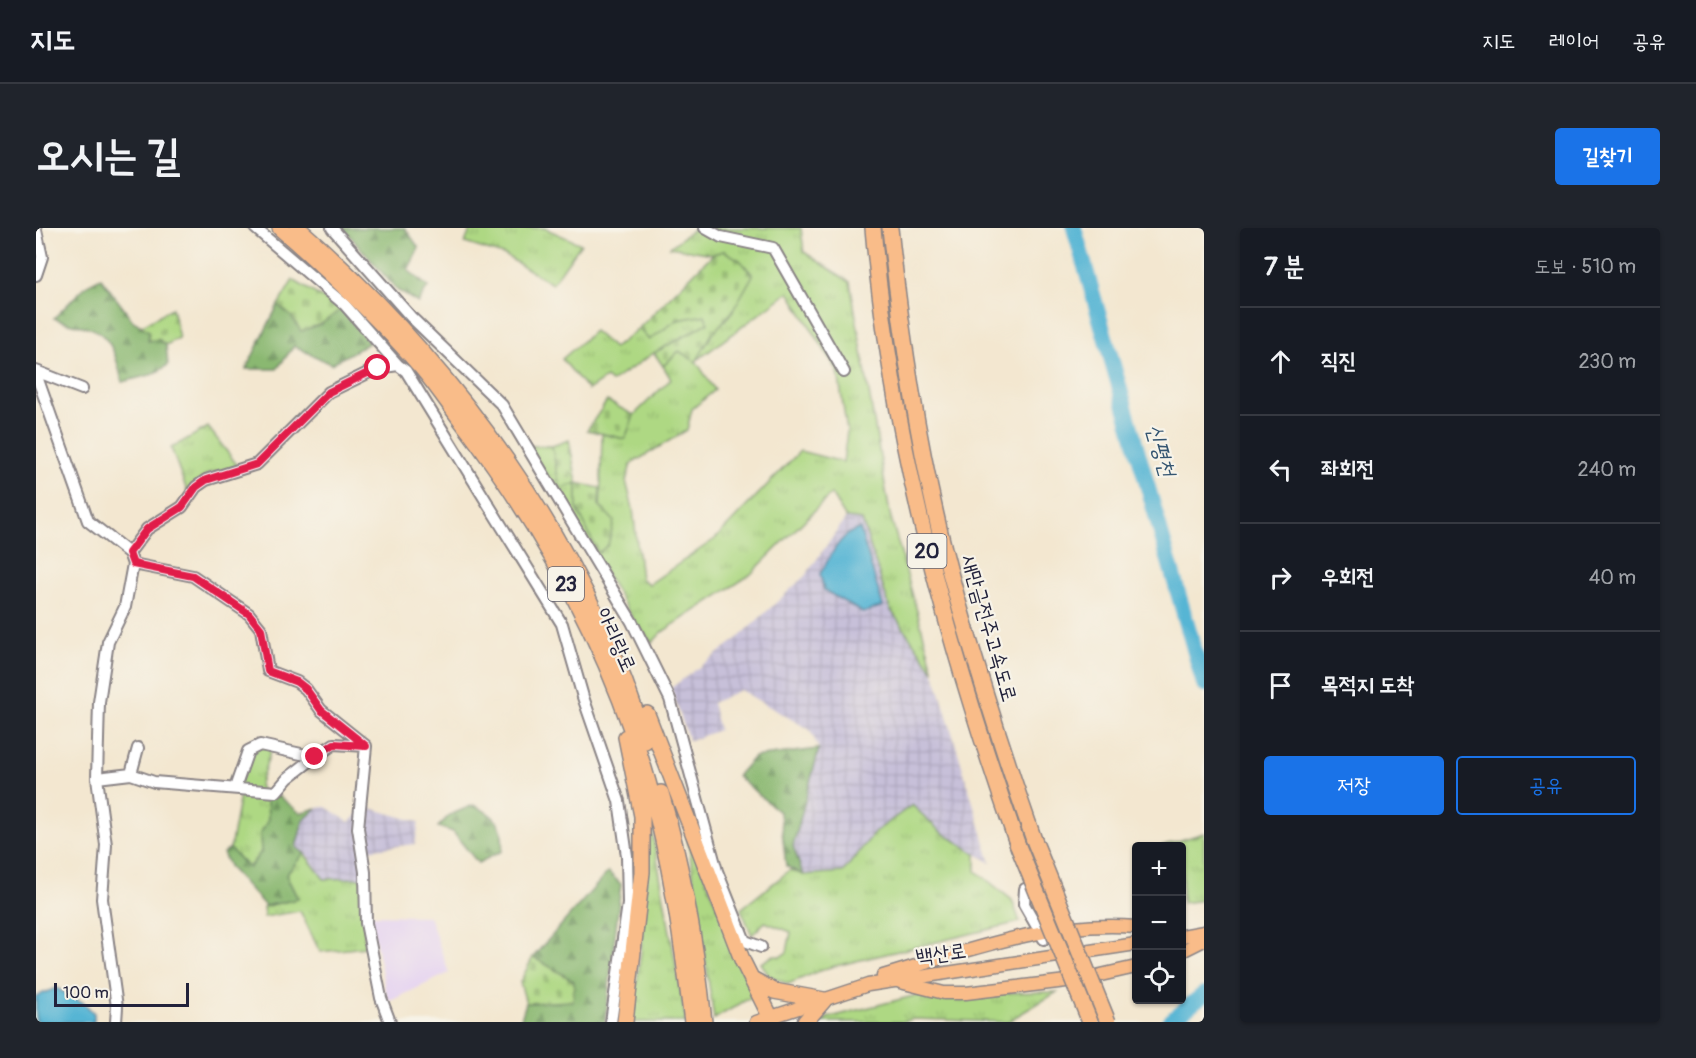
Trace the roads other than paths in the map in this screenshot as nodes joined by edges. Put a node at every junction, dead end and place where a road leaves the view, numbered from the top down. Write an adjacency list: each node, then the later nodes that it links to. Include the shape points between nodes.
1 (255, 228): 10 (street, via 345,304)
2 (280, 228): 16 (highway, 아리랑로 / 23, via 421,368 490,459 547,548 581,612)
3 (298, 228): 15 (highway, 아리랑로 / 23, via 414,343 464,402 517,477 572,567)
4 (332, 228): 30 (street, via 411,317 501,405 550,484 632,622 670,699 717,871 745,941)
5 (705, 228): 11 (street, via 721,237 773,248)
6 (873, 228): 45 (highway, 새만금전주고속도로 / 20, bridge, via 879,297 909,477 940,606 1018,846)
7 (890, 228): 46 (highway, 새만금전주고속도로 / 20, bridge, via 897,301 928,480 960,607 992,718 1034,840)
8 (36, 230): 9 (street, via 42,257)
9 (36, 275)
10 (398, 365): 14 (street, via 378,368 329,392 257,464 206,480 196,487 182,507 147,529); 40 (street, via 406,371 562,624 619,801 627,856 628,904)
11 (844, 372)
12 (36, 373): 13 (street); 14 (street, via 88,521)
13 (81, 389)
14 (131, 558): 17 (street, via 193,576 249,614 261,629 268,671 297,682 321,710); 21 (street, via 125,607 108,642 99,702)
15 (630, 692): 33 (highway, via 640,696); 43 (highway, 아리랑로 / 23, via 673,834 690,915)
16 (631, 730): 41 (highway, via 625,739 642,816 642,872); 42 (highway, 아리랑로 / 23, via 663,841)
17 (366, 746): 19 (street, via 334,744); 39 (street, via 358,828 365,872 366,923 381,998)
18 (138, 748): 20 (street)
19 (315, 757): 22 (street, via 276,792); 22 (street, via 260,745 248,751)
20 (131, 774): 21 (street); 22 (street, via 154,782)
21 (97, 778): 38 (street, via 106,845 102,899)
22 (235, 788)
23 (1025, 889): 27 (street, via 1024,904)
24 (1132, 927): 27 (main road, via 1083,927)
25 (1186, 933): 26 (main road)
26 (1202, 935): 28 (main road); 31 (main road)
27 (1042, 936): 35 (main road, via 1018,935 879,977)
28 (1186, 936)
29 (1132, 945): 34 (main road, 백산로)
30 (761, 947)
31 (1183, 950)
32 (1132, 968): 34 (main road, via 966,993 944,993)
33 (752, 979): 36 (highway, via 774,991); 37 (highway)
34 (893, 981): 35 (main road, 백산로)
35 (868, 984): 36 (main road, 백산로)
36 (824, 1000): 37 (main road, 백산로); 44 (highway)
37 (766, 1020)
38 (116, 1022)
39 (390, 1022)
40 (611, 1022)
41 (626, 1022)
42 (692, 1022)
43 (704, 1022)
44 (805, 1022)
45 (1090, 1022)
46 (1108, 1022)

